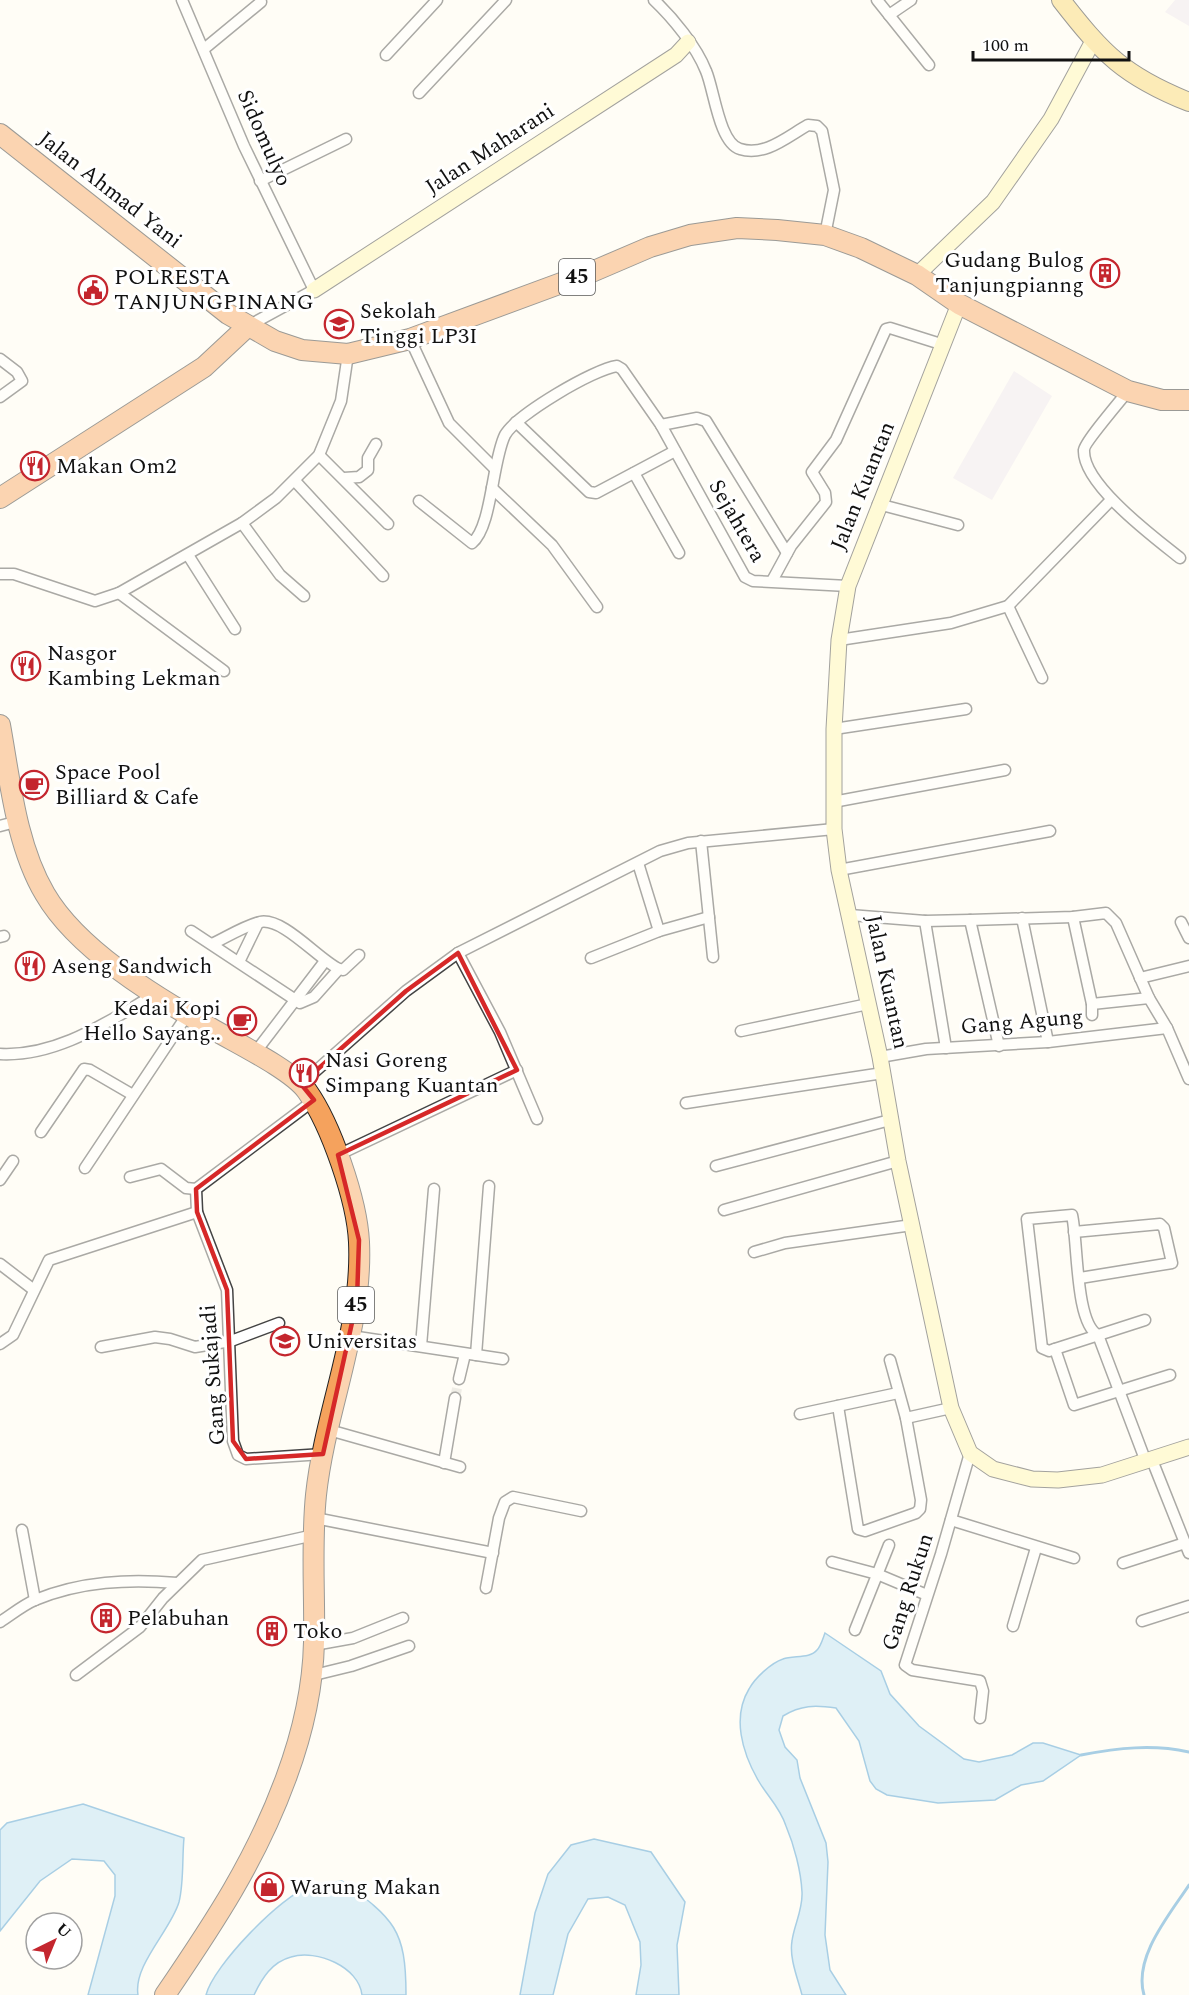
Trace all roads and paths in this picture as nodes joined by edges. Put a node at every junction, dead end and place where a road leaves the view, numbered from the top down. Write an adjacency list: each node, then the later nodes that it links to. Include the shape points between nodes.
1 (182, 0): 12 (street, Sidomulyo)
2 (437, 0): 13 (street)
3 (506, 0): 15 (street)
4 (654, 0): 11 (street)
5 (877, 0): 9 (street)
6 (910, 0): 9 (street)
7 (1061, 0): 10 (main road)
8 (261, 2): 12 (street)
9 (889, 15): 14 (street)
10 (1093, 41): 16 (main road, via 1124,70); 21 (street, via 1051,119 993,202)
11 (688, 42): 20 (street, via 706,70 721,123 738,149 759,151 808,125 822,131 834,190); 22 (street, Jalan Maharani, via 676,55)
12 (204, 49): 19 (street, Sidomulyo)
13 (386, 55)
14 (929, 65)
15 (419, 93)
16 (1189, 102)
17 (0, 134): 24 (highway, Jalan Ahmad Yani / 45)
18 (346, 139): 19 (street)
19 (260, 181): 22 (street, Sidomulyo)
20 (825, 235): 21 (highway, Jalan Ahmad Yani / 45); 25 (highway, Jalan Ahmad Yani / 45, via 737,228 690,234)
21 (917, 275): 23 (highway, Jalan Ahmad Yani / 45)
22 (314, 290): 24 (street)
23 (959, 304): 26 (street, Jalan Kuantan); 29 (highway, Jalan Ahmad Yani / 45)
24 (248, 327): 27 (highway, Jalan Ahmad Yani / 45, via 302,350); 42 (highway, via 204,366)
25 (410, 339): 27 (highway, Jalan Ahmad Yani / 45); 37 (street, via 449,423)
26 (945, 345): 45 (street, Jalan Kuantan); 50 (street, via 886,329 836,440 812,472 826,502)
27 (348, 354): 36 (street, via 341,401)
28 (0, 359): 30 (street, via 22,381)
29 (1128, 391): 31 (highway, Jalan Ahmad Yani / 45, via 1162,400); 43 (street, via 1084,450 1091,470)
30 (0, 397)
31 (1189, 400)
32 (516, 422): 33 (street, Sejahtera, via 559,392 617,366); 37 (street, via 506,434); 38 (street, via 589,492 596,493)
33 (661, 425): 35 (street, Sejahtera); 50 (street, via 697,417 706,421)
34 (376, 444): 39 (street, via 368,458 368,470 359,477)
35 (675, 451): 38 (street); 55 (street, Sejahtera, via 739,570 753,581)
36 (319, 455): 39 (street); 40 (street)
37 (494, 468): 41 (street)
38 (634, 473): 49 (street)
39 (344, 477): 47 (street)
40 (296, 481): 46 (street); 54 (street)
41 (492, 488): 44 (street, via 479,535 472,543); 60 (street, via 552,545)
42 (0, 498)
43 (1111, 500): 52 (street); 59 (street)
44 (419, 501)
45 (878, 504): 48 (street); 56 (street, Jalan Kuantan)
46 (242, 523): 51 (street); 58 (street, via 280,575)
47 (388, 524)
48 (958, 525)
49 (680, 553)
50 (787, 553): 55 (street)
51 (188, 555): 57 (street); 61 (street)
52 (1180, 558)
53 (0, 574): 57 (street, via 41,582 87,601)
54 (383, 576)
55 (772, 581): 56 (street, Sejahtera)
56 (848, 586): 62 (street, Jalan Kuantan)
57 (118, 593): 63 (street)
58 (304, 596)
59 (1008, 606): 62 (street, via 951,623); 64 (street)
60 (597, 608)
61 (235, 629)
62 (839, 640): 67 (street, Jalan Kuantan)
63 (224, 671)
64 (1042, 678)
65 (966, 709): 67 (street)
66 (0, 725): 68 (highway, 45)
67 (834, 729): 70 (street, Jalan Kuantan)
68 (3, 758): 71 (highway, 45)
69 (1005, 770): 70 (street)
70 (832, 802): 73 (street, Jalan Kuantan)
71 (19, 821): 72 (street); 99 (highway, 45, via 31,865 46,898 93,948)
72 (0, 826)
73 (834, 829): 75 (street); 77 (street, Jalan Kuantan)
74 (1050, 831): 77 (street)
75 (701, 842): 76 (street, via 666,849); 79 (street)
76 (638, 862): 87 (street); 90 (street)
77 (839, 870): 78 (street, Jalan Kuantan)
78 (850, 915): 83 (street); 102 (street, Jalan Kuantan)
79 (709, 917): 87 (street); 92 (street)
80 (1073, 917): 81 (street); 98 (street, via 1101,913 1111,916); 100 (street, via 1092,1010)
81 (1022, 918): 82 (street); 106 (street)
82 (970, 920): 83 (street); 107 (street)
83 (925, 921): 108 (street)
84 (1181, 922): 88 (street)
85 (258, 923): 89 (street); 94 (street, via 268,921 277,925); 95 (street)
86 (191, 931): 89 (street)
87 (659, 931): 93 (street)
88 (1189, 938)
89 (212, 944): 95 (street)
90 (458, 953): 112 (street); 114 (street, via 406,991)
91 (359, 955): 97 (street, via 343,970)
92 (713, 957)
93 (591, 958)
94 (325, 961): 97 (street); 101 (street)
95 (239, 962): 101 (street)
96 (1189, 966): 98 (street)
97 (339, 969): 101 (street, via 314,997)
98 (1140, 978): 100 (street)
99 (154, 994): 103 (highway, 45); 109 (street, via 91,1032 23,1055)
100 (1149, 998): 104 (street)
101 (294, 1002): 110 (street)
102 (868, 1004): 105 (street); 111 (street, Jalan Kuantan)
103 (187, 1015): 110 (highway, 45); 115 (street)
104 (1167, 1028): 106 (street, Gang Agung); 113 (street)
105 (741, 1031)
106 (1048, 1042): 107 (street, Gang Agung)
107 (999, 1046): 108 (street, Gang Agung)
108 (946, 1048): 111 (street, Gang Agung)
109 (0, 1054)
110 (254, 1054): 114 (highway, 45)
111 (881, 1065): 117 (street, Gang Agung); 119 (street, Jalan Kuantan)
112 (517, 1070): 118 (street); 121 (street)
113 (1189, 1077)
114 (301, 1083): 116 (highway, 45)
115 (133, 1095): 120 (street, via 84,1069); 125 (street)
116 (313, 1101): 121 (highway, 45); 130 (street)
117 (686, 1103)
118 (537, 1119)
119 (890, 1120): 123 (street, Jalan Kuantan); 124 (street)
120 (42, 1132)
121 (338, 1155): 142 (highway, 45, via 359,1240)
122 (13, 1161): 127 (street)
123 (898, 1161): 131 (street); 133 (street, Jalan Kuantan)
124 (716, 1166)
125 (85, 1168)
126 (130, 1177): 130 (street, via 161,1169 186,1188)
127 (0, 1180)
128 (489, 1186): 148 (street)
129 (434, 1189): 145 (street)
130 (196, 1190): 132 (street, Gang Sukajadi)
131 (724, 1210)
132 (197, 1212): 138 (street, via 54,1258 45,1265); 143 (street, Gang Sukajadi, via 224,1279)
133 (912, 1226): 135 (street, via 786,1243); 157 (street, Jalan Kuantan)
134 (1074, 1232): 137 (street); 137 (street, via 1160,1224 1172,1263); 147 (street, via 1070,1214 1029,1218 1027,1222 1042,1348)
135 (754, 1252)
136 (0, 1264): 138 (street)
137 (1080, 1278): 141 (street, via 1088,1326)
138 (34, 1290): 144 (street, via 10,1339)
139 (1145, 1320): 141 (street)
140 (279, 1323): 143 (street)
141 (1098, 1335): 147 (street); 153 (street)
142 (351, 1336): 145 (street); 160 (highway, 45)
143 (231, 1341): 146 (street, via 195,1347 155,1337); 163 (street, Gang Sukajadi, via 233,1441 238,1455 246,1459)
144 (0, 1344)
145 (421, 1346): 148 (street)
146 (101, 1347)
147 (1055, 1349): 153 (street, via 1074,1405)
148 (470, 1355): 149 (street); 152 (street)
149 (503, 1359)
150 (890, 1360): 154 (street)
151 (1170, 1375): 153 (street)
152 (459, 1379)
153 (1120, 1390): 164 (street)
154 (898, 1393): 156 (street); 159 (street)
155 (455, 1398): 165 (street)
156 (838, 1406): 158 (street); 159 (street, via 856,1525 862,1531 916,1513 921,1506)
157 (951, 1408): 159 (street); 162 (street, Jalan Kuantan)
158 (800, 1414)
159 (906, 1418)
160 (329, 1430): 163 (highway, 45); 165 (street)
161 (1189, 1447): 164 (street)
162 (970, 1453): 164 (street, via 993,1469 1032,1479 1102,1475); 168 (street, Gang Rukun)
163 (323, 1454): 169 (highway, 45)
164 (1149, 1461): 173 (street)
165 (444, 1463): 166 (street)
166 (460, 1467)
167 (581, 1512): 174 (street, via 511,1498 503,1504)
168 (951, 1520): 172 (street); 181 (street, Gang Rukun)
169 (314, 1527): 174 (street); 179 (street, via 208,1558); 189 (highway, 45)
170 (22, 1530): 182 (street)
171 (889, 1545): 178 (street)
172 (1036, 1548): 175 (street); 187 (street)
173 (1187, 1548): 177 (street)
174 (493, 1553): 180 (street)
175 (1074, 1558)
176 (832, 1562): 178 (street)
177 (1123, 1563)
178 (877, 1574): 181 (street); 188 (street)
179 (177, 1583): 182 (street, via 114,1581); 191 (street, via 140,1627)
180 (486, 1588)
181 (927, 1595): 193 (street, Gang Rukun, via 904,1665 912,1670 980,1681)
182 (34, 1600): 186 (street)
183 (1189, 1606): 185 (street)
184 (403, 1618): 189 (street, via 353,1638)
185 (1142, 1621)
186 (0, 1622)
187 (1013, 1626)
188 (855, 1630)
189 (314, 1645): 192 (highway, 45)
190 (409, 1646): 192 (street)
191 (76, 1675)
192 (310, 1676): 194 (highway, 45, via 303,1723 286,1777 255,1850 228,1903)
193 (980, 1718)
194 (165, 1995)

